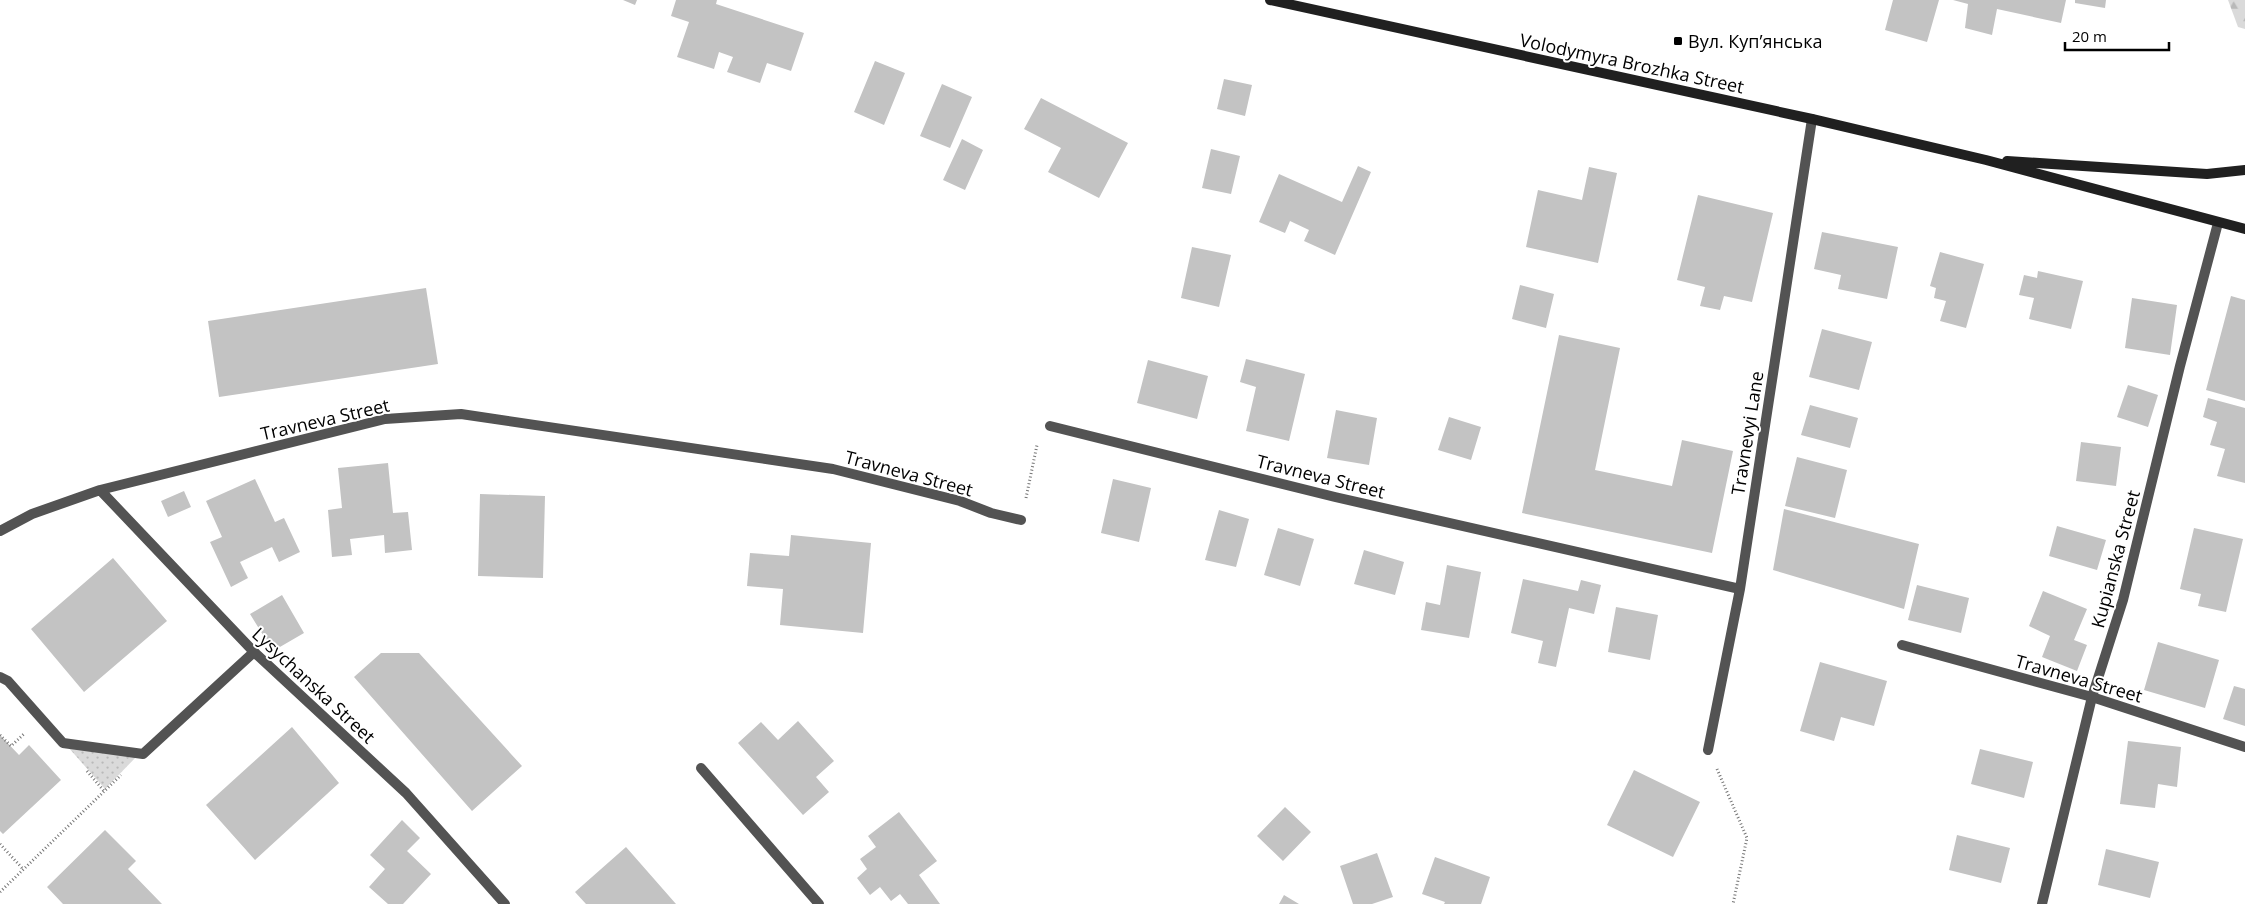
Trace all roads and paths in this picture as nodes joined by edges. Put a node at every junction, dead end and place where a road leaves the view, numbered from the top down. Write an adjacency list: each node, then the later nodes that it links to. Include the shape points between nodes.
1 (1270, 0): 2 (main road, Volodymyra Brozhka Street)
2 (1812, 119): 3 (main road, Volodymyra Brozhka Street); 11 (street, Travnevyi Lane)
3 (1986, 160): 4 (main road, Volodymyra Brozhka Street, via 2207,174); 5 (main road, Volodymyra Brozhka Street)
4 (2245, 170)
5 (2218, 223): 6 (main road, Volodymyra Brozhka Street); 15 (street, Kupianska Street, via 2123,600)
6 (2245, 230)
7 (1050, 426): 9 (path, via 1036,448); 11 (street, Travneva Street, via 1335,497)
8 (100, 490): 9 (street, Travneva Street, via 385,419 461,414 833,469); 10 (street, Travneva Street, via 32,514); 13 (street, Lysychanska Street)
9 (1021, 520)
10 (0, 531)
11 (1740, 589): 17 (street, Travnevyi Lane)
12 (1902, 645): 15 (street, Travneva Street)
13 (254, 652): 18 (street); 23 (street, Lysychanska Street, via 406,793)
14 (0, 677): 18 (street, via 8,681 62,744)
15 (2092, 697): 16 (street, Travneva Street); 26 (street, Kupianska Street)
16 (2245, 747)
17 (1708, 750): 25 (path, via 1747,838)
18 (143, 754): 21 (path)
19 (701, 768): 24 (street)
20 (0, 844): 21 (path)
21 (23, 869): 22 (path)
22 (0, 892)
23 (505, 904)
24 (819, 904)
25 (1733, 904)
26 (2042, 904)

